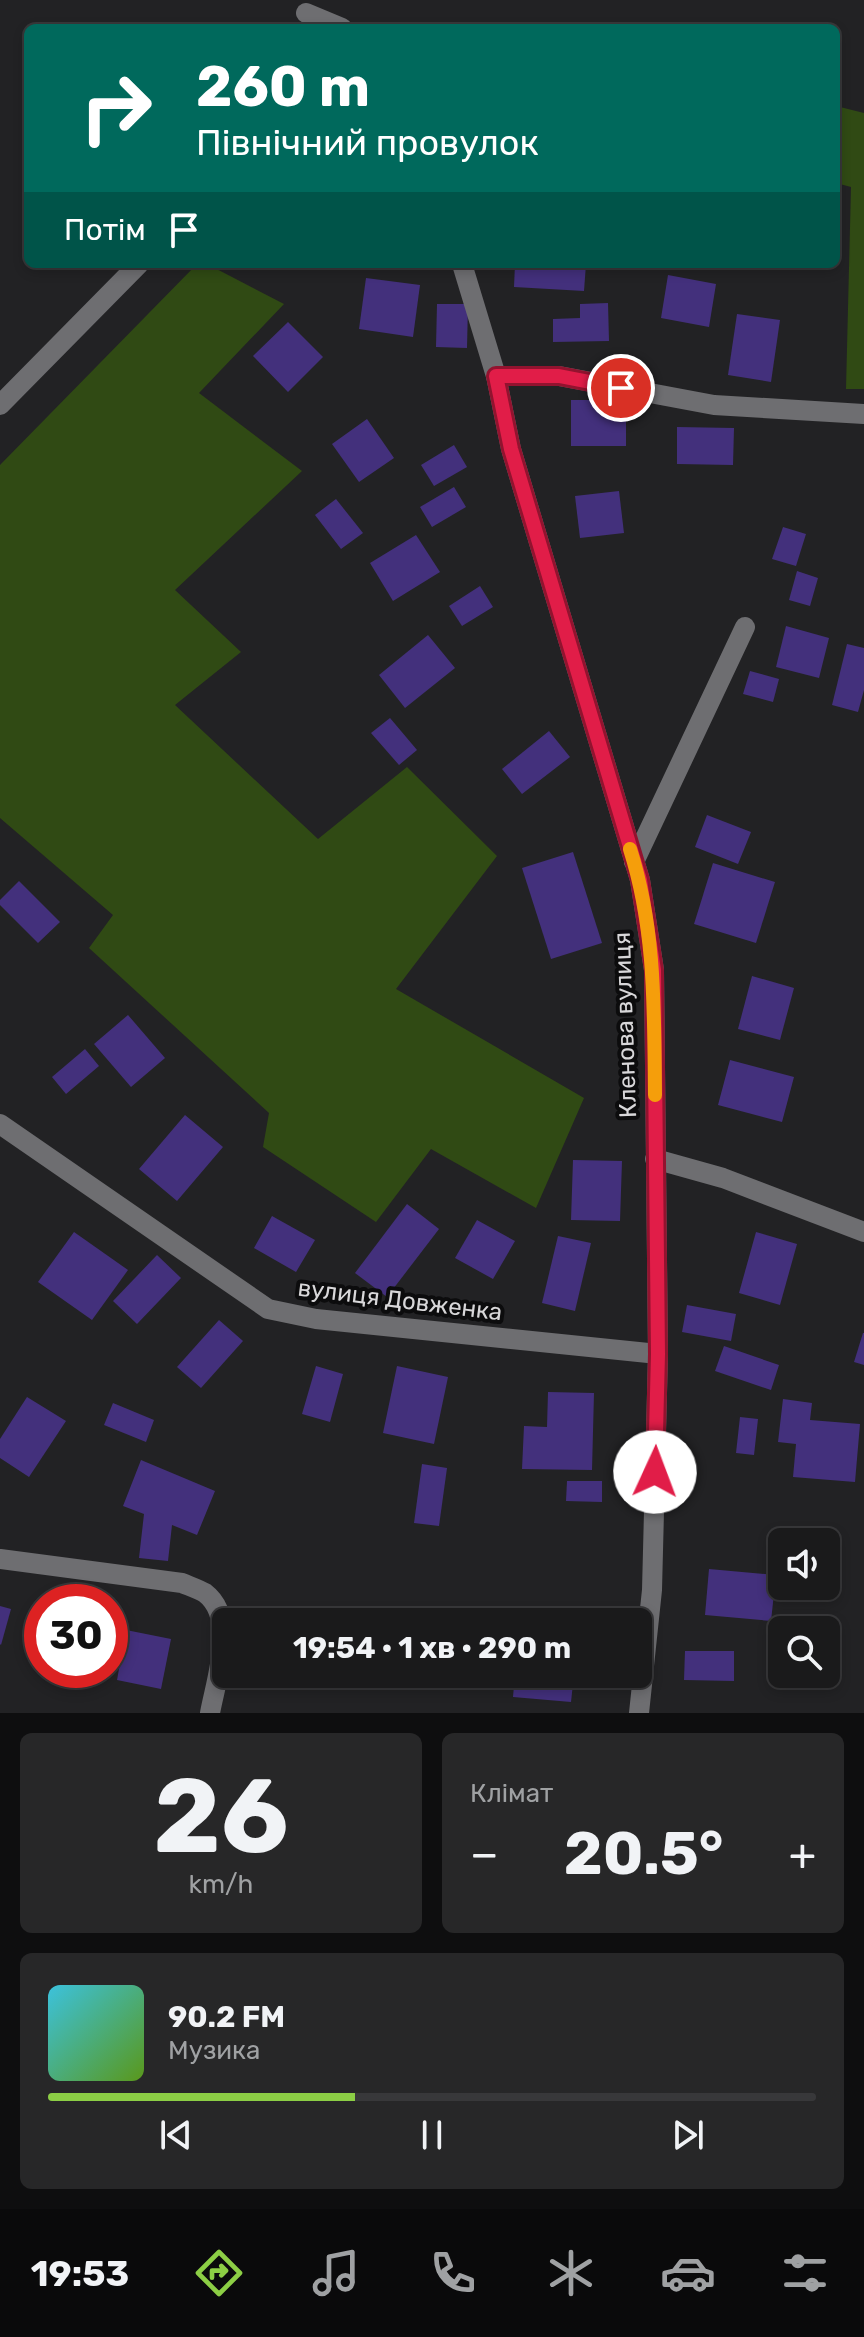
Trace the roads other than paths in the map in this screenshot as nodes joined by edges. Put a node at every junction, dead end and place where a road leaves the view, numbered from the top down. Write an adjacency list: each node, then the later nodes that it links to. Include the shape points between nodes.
1 (306, 14): 2 (street)
2 (332, 24)
3 (135, 268): 6 (street)
4 (463, 268): 5 (street, Кленова вулиця)
5 (496, 376): 7 (street, via 559,376 714,405); 9 (street, Кленова вулиця, via 511,449)
6 (0, 405)
7 (864, 414)
8 (745, 627): 9 (street)
9 (634, 862): 11 (street, Кленова вулиця, via 654,970)
10 (0, 1124): 13 (street, вулиця Довженка, via 268,1309 316,1319)
11 (655, 1159): 12 (street, via 723,1178); 13 (street, Кленова вулиця)
12 (864, 1232)
13 (658, 1354): 16 (street, Кленова вулиця, via 652,1590)
14 (0, 1559): 15 (street, via 182,1583 206,1594 219,1615 223,1642)
15 (210, 1713)
16 (639, 1713)

